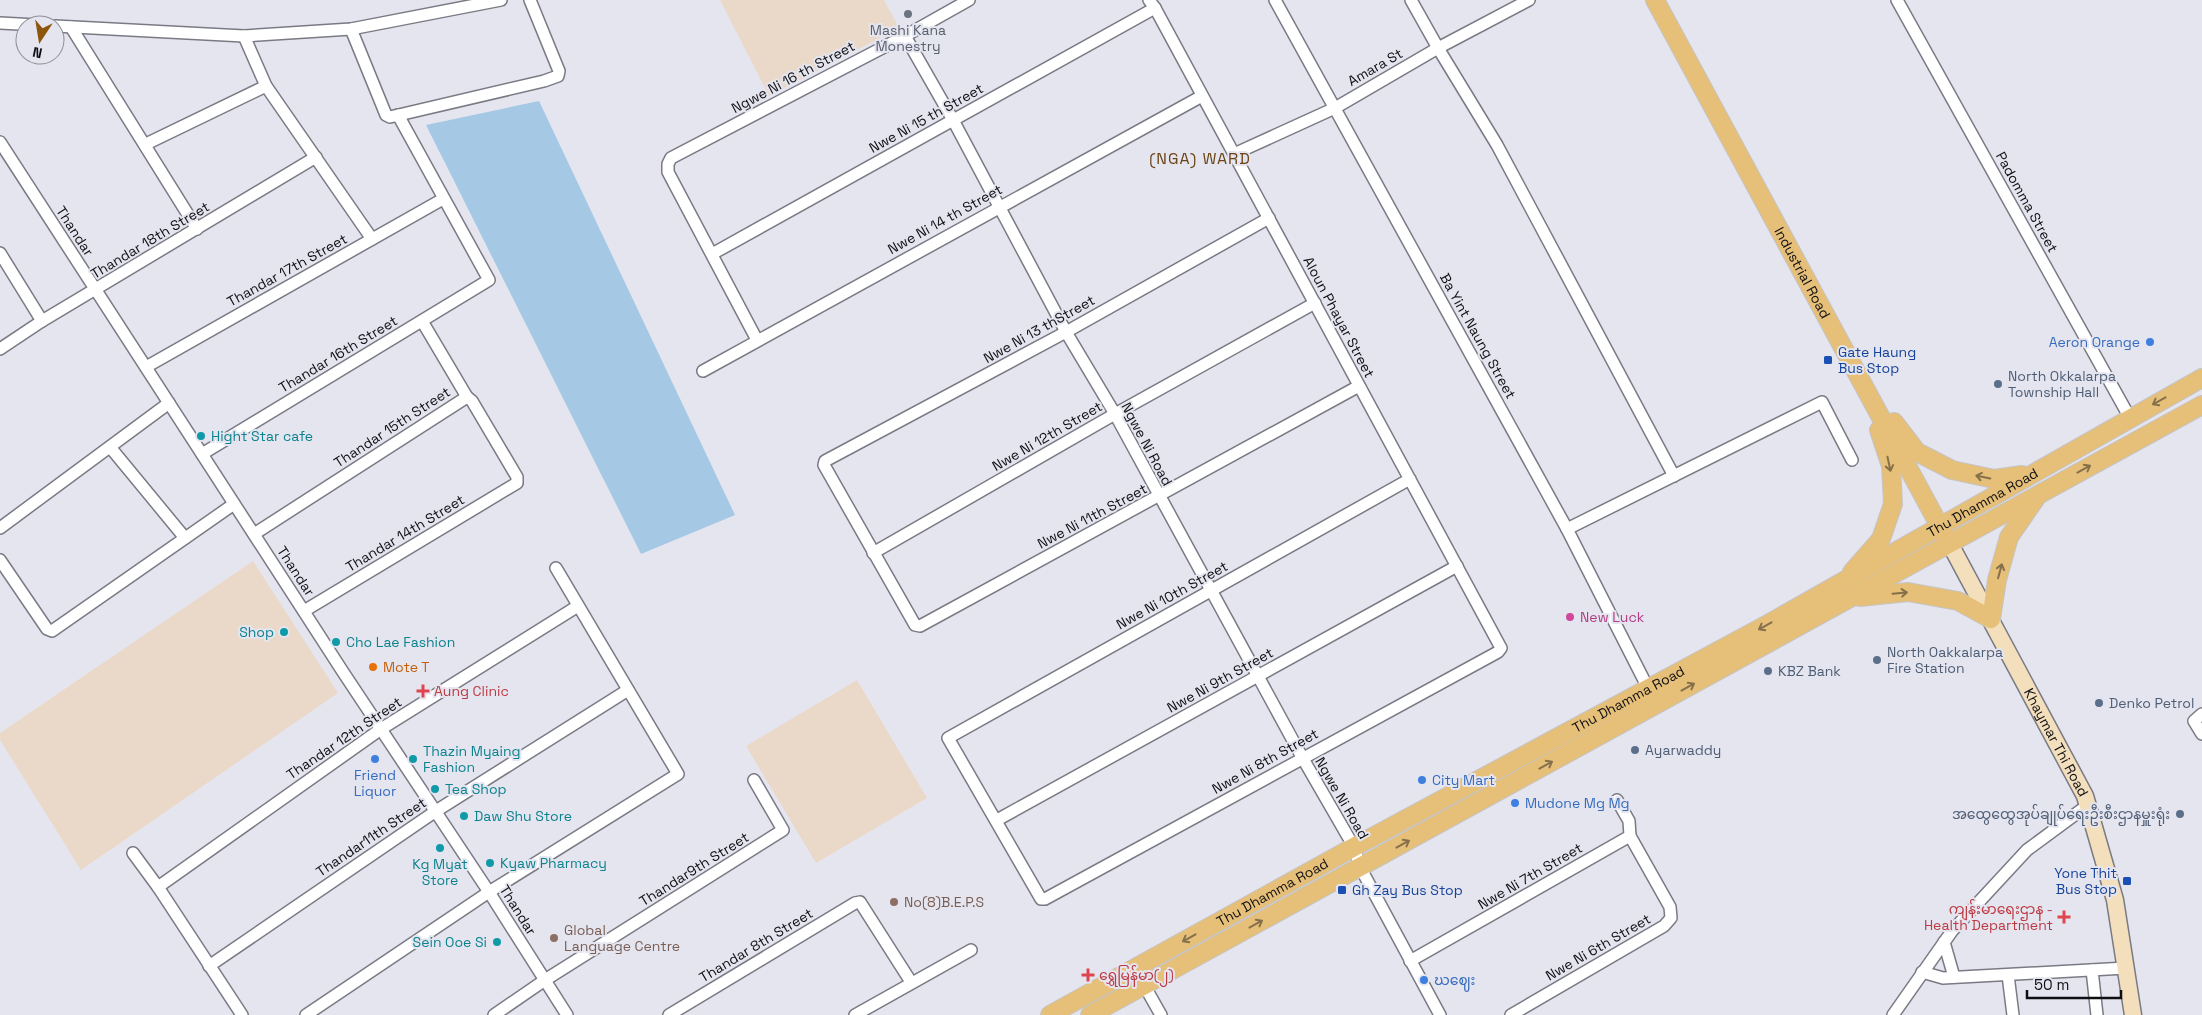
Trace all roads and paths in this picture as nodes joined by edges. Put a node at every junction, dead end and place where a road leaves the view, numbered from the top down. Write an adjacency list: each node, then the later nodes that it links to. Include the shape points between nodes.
1 (502, 0): 14 (street)
2 (530, 0): 21 (street, via 559,71 558,76)
3 (969, 0): 16 (street, Ngwe Ni 16 th Street)
4 (1275, 0): 20 (street, Ba Yint Naung Street)
5 (1411, 0): 17 (street)
6 (1529, 0): 17 (street, Amara St)
7 (1655, 0): 44 (main road, Industrial Road)
8 (1897, 0): 50 (street, Padomma Street)
9 (1152, 4): 19 (street, Aloun Phayar Street); 22 (street, Nwe Ni 15 th Street)
10 (0, 23): 11 (street)
11 (15, 24)
12 (65, 27): 13 (street)
13 (71, 27): 15 (street); 24 (street)
14 (352, 29): 15 (street); 21 (street, via 386,115)
15 (244, 36): 18 (street)
16 (905, 36): 22 (street, Ngwe Ni Road); 33 (street, Ngwe Ni 16 th Street, via 671,158 668,172)
17 (1438, 48): 20 (street, Amara St); 55 (street, via 1497,145)
18 (266, 86): 24 (street); 26 (street)
19 (1202, 96): 25 (street, Aloun Phayar Street); 28 (street, Nwe Ni 14 th Street)
20 (1334, 108): 25 (street, Amara St); 63 (street, Ba Yint Naung Street)
21 (398, 115): 27 (street)
22 (953, 120): 28 (street, Ngwe Ni Road); 33 (street, Nwe Ni 15 th Street)
23 (0, 142): 34 (street, Thandar)
24 (146, 144): 30 (street)
25 (1234, 154): 29 (street, Aloun Phayar Street)
26 (316, 157): 30 (street, Thandar 18th Street); 31 (street)
27 (443, 198): 31 (street, Thandar 17th Street); 37 (street, Thandar 16th Street, via 489,280)
28 (999, 206): 38 (street, Ngwe Ni Road); 39 (street, Nwe Ni 14 th Street)
29 (1269, 218): 35 (street, Aloun Phayar Street); 38 (street, Nwe Ni 13 thStreet)
30 (197, 229): 34 (street, Thandar 18th Street)
31 (372, 239): 41 (street, Thandar 17th Street)
32 (0, 253): 36 (street)
33 (712, 254): 39 (street)
34 (96, 290): 36 (street, Thandar 18th Street); 41 (street, Thandar)
35 (1315, 303): 45 (street, Aloun Phayar Street); 49 (street, Nwe Ni 12th Street)
36 (42, 321): 40 (street, Thandar 18th Street)
37 (422, 321): 46 (street); 52 (street, Thandar 16th Street)
38 (1066, 332): 49 (street, Ngwe Ni Road); 67 (street, Nwe Ni 13 thStreet, via 824,463)
39 (757, 340): 42 (street, Nwe Ni 14 th Street)
40 (0, 349)
41 (146, 367): 47 (street, Thandar)
42 (703, 371)
43 (2202, 378): 50 (main road, Thu Dhamma Road, one-way to 50)
44 (1864, 384): 54 (main road, one-way to 44, via 1994,479 1952,470 1917,452); 61 (main road, Industrial Road); 71 (main road, one-way to 71, via 1891,466 1893,504 1880,539)
45 (1359, 386): 57 (street, Aloun Phayar Street); 59 (street, Nwe Ni 11th Street)
46 (467, 397): 56 (street, Thandar 15th Street); 64 (street, Thandar 15th Street)
47 (169, 403): 51 (street); 52 (street, Thandar)
48 (2202, 405): 58 (main road, Thu Dhamma Road, one-way to 48)
49 (1115, 414): 59 (street, Ngwe Ni Road); 67 (street, Nwe Ni 12th Street)
50 (2130, 418): 54 (main road, Thu Dhamma Road)
51 (110, 447): 62 (street); 65 (street)
52 (202, 454): 60 (street, Thandar)
53 (1852, 460): 55 (street, via 1822,402)
54 (2032, 474): 61 (main road, Thu Dhamma Road)
55 (1674, 476): 63 (street)
56 (517, 477): 75 (street, Thandar 14th Street, via 517,483)
57 (1410, 479): 69 (street, Aloun Phayar Street); 72 (street, Nwe Ni 10th Street)
58 (2042, 492): 66 (main road, Thu Dhamma Road); 76 (main road, one-way to 58, via 1997,580 2009,537)
59 (1159, 497): 67 (street, Nwe Ni 11th Street, via 917,627); 72 (street, Ngwe Ni Road)
60 (234, 504): 64 (street, Thandar); 65 (street)
61 (1940, 527): 66 (main road, Industrial Road); 71 (main road, Thu Dhamma Road)
62 (0, 528)
63 (1567, 529): 80 (street, Ba Yint Naung Street)
64 (254, 534): 75 (street, Thandar)
65 (185, 538): 68 (street, via 52,631 47,629)
66 (1950, 544): 73 (main road, Thu Dhamma Road); 76 (main road, Khaymar Thi Road)
67 (873, 552)
68 (0, 560)
69 (1457, 566): 77 (street, Aloun Phayar Street); 78 (street, Nwe Ni 9th Street)
70 (556, 568): 74 (street)
71 (1844, 581): 80 (main road, Thu Dhamma Road, one-way to 80)
72 (1212, 590): 78 (street, Ngwe Ni Road); 89 (street, Nwe Ni 10th Street, via 948,738)
73 (1852, 598): 76 (main road, one-way to 76, via 1908,592 1958,601); 93 (main road, Thu Dhamma Road, one-way to 73)
74 (578, 606): 79 (street); 82 (street, Thandar 12th Street)
75 (304, 611): 82 (street, Thandar)
76 (1991, 619): 87 (main road, Khaymar Thi Road)
77 (1501, 648): 84 (street, Nwe Ni 8th Street)
78 (1259, 676): 84 (street, Ngwe Ni Road); 89 (street, Nwe Ni 9th Street)
79 (628, 690): 88 (street, Thandar11th Street); 95 (street, via 678,774)
80 (1649, 690): 91 (main road, Thu Dhamma Road)
81 (2198, 718): 83 (street)
82 (381, 729): 88 (street, Thandar); 94 (street, Thandar 12th Street)
83 (2202, 734)
84 (1302, 757): 89 (street, Nwe Ni 8th Street, via 1043,899); 91 (street, Ngwe Ni Road)
85 (754, 780): 105 (street, Thandar9th Street, via 783,830)
86 (1617, 800): 90 (street, via 1629,821)
87 (2088, 805): 96 (street, via 2027,850); 100 (main road, Khaymar Thi Road, via 2115,900)
88 (436, 811): 95 (street, Thandar); 99 (street, Thandar11th Street)
89 (997, 820)
90 (1630, 836): 98 (street, Nwe Ni 7th Street); 118 (street, Nwe Ni 6th Street, via 1670,907 1671,918 1664,926)
91 (1354, 847): 93 (street, Ngwe Ni Road); 114 (main road, Thu Dhamma Road, one-way to 114)
92 (133, 853): 94 (street)
93 (1360, 867): 98 (street, Ngwe Ni Road); 107 (main road, Thu Dhamma Road, one-way to 93)
94 (158, 887): 99 (street)
95 (489, 892): 105 (street, Thandar); 109 (street)
96 (1944, 942): 102 (street); 104 (street)
97 (971, 950): 106 (street)
98 (1410, 961): 117 (street, Ngwe Ni Road)
99 (209, 966): 108 (street)
100 (2126, 968): 101 (street); 122 (main road, Khaymar Thi Road)
101 (2092, 970): 103 (street); 121 (street)
102 (1922, 972): 104 (street); 119 (street)
103 (2008, 975): 104 (street); 120 (street)
104 (1954, 978)
105 (545, 980): 110 (street, Thandar9th Street); 111 (street, Thandar)
106 (911, 982): 112 (street, Thandar 8th Street, via 860,902 855,902); 113 (street)
107 (1144, 985): 115 (main road, Thu Dhamma Road); 116 (street)
108 (242, 1015)
109 (306, 1015)
110 (494, 1015)
111 (567, 1015)
112 (669, 1015)
113 (855, 1015)
114 (1050, 1015)
115 (1090, 1015)
116 (1161, 1015)
117 (1440, 1015)
118 (1511, 1015)
119 (1893, 1015)
120 (2013, 1015)
121 (2098, 1015)
122 (2133, 1015)

